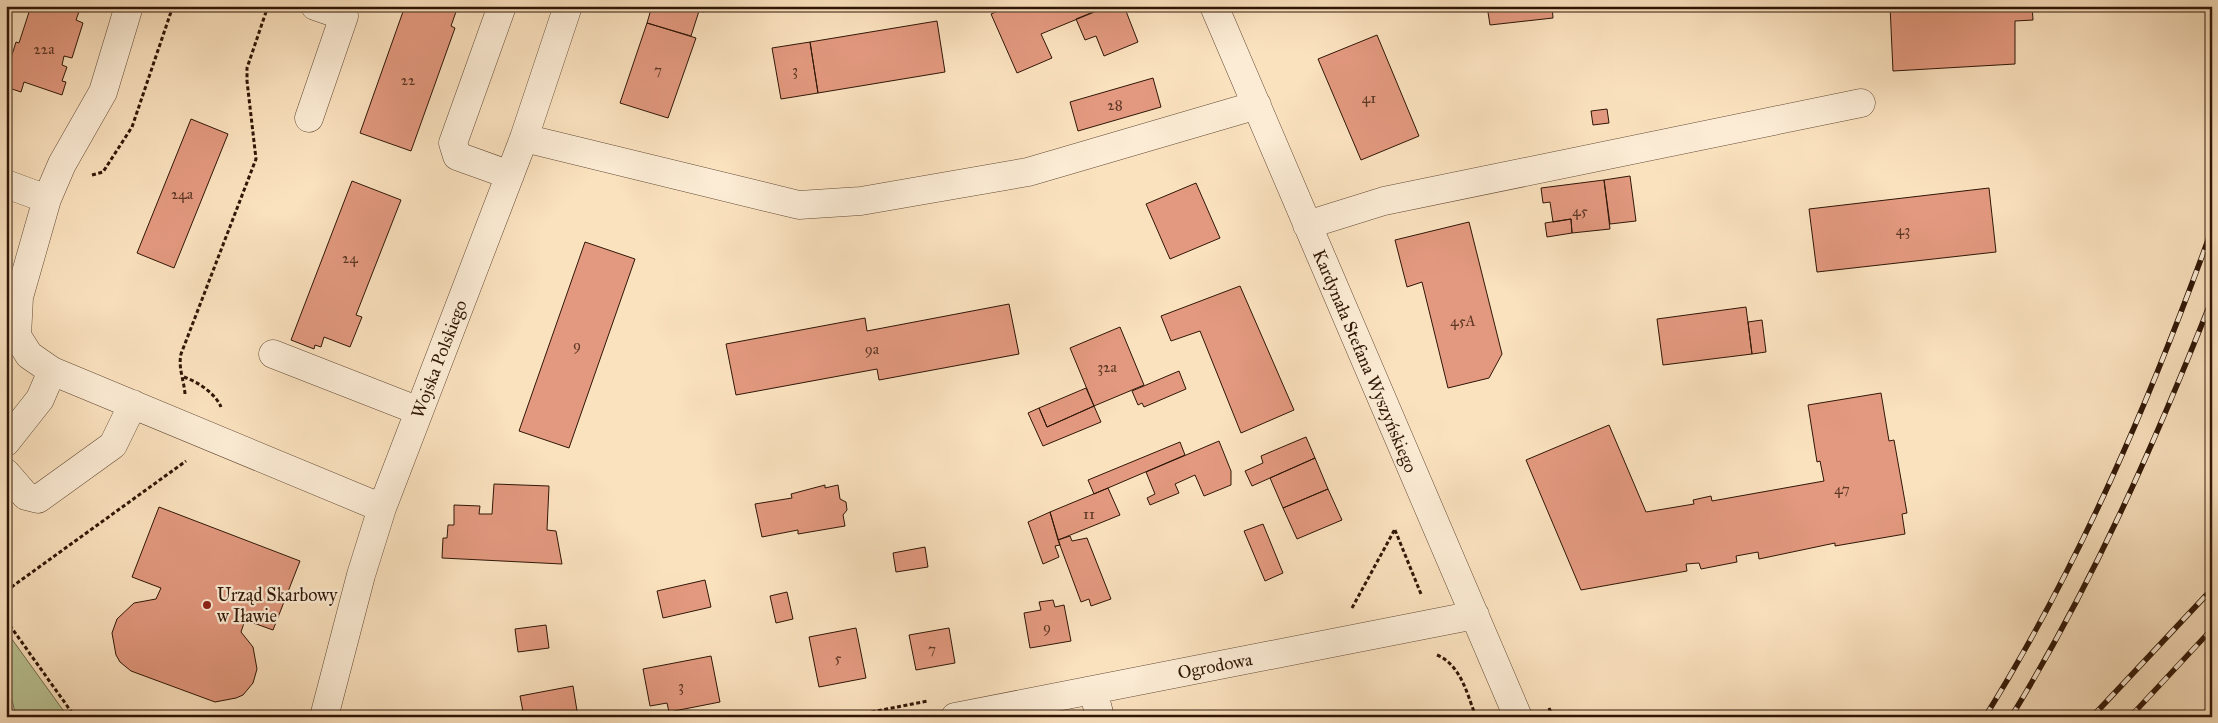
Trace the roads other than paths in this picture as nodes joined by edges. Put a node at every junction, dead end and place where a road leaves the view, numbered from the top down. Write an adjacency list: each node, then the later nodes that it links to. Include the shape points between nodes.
1 (129, 6): 12 (street, via 103,92 62,164)
2 (315, 6): 8 (street, via 344,16)
3 (502, 6): 10 (street, via 453,143 457,156)
4 (568, 6): 9 (street, Wojska Polskiego)
5 (1214, 6): 7 (street, Kardynała Stefana Wyszyńskiego)
6 (1861, 103): 13 (street, via 1384,201)
7 (1257, 105): 9 (street, via 1028,172 861,201 800,205); 13 (street, Kardynała Stefana Wyszyńskiego)
8 (309, 118)
9 (524, 138): 10 (street, Wojska Polskiego)
10 (510, 175): 17 (street, Wojska Polskiego)
11 (6, 184): 12 (street)
12 (47, 199): 15 (street, via 19,297 17,336 30,355)
13 (1307, 225): 21 (street, Kardynała Stefana Wyszyńskiego)
14 (273, 354): 17 (street)
15 (52, 371): 16 (street); 18 (street, via 40,399)
16 (133, 404): 19 (street, via 113,445 38,499 26,496); 20 (street, via 220,427)
17 (419, 411): 20 (street, Wojska Polskiego)
18 (6, 442)
19 (6, 473)
20 (382, 508): 24 (street, Wojska Polskiego)
21 (1475, 615): 22 (street, Ogrodowa); 23 (street, Kardynała Stefana Wyszyńskiego)
22 (1093, 690): 25 (street, Ogrodowa); 26 (street)
23 (1517, 716)
24 (324, 717)
25 (955, 717)
26 (1100, 717)

